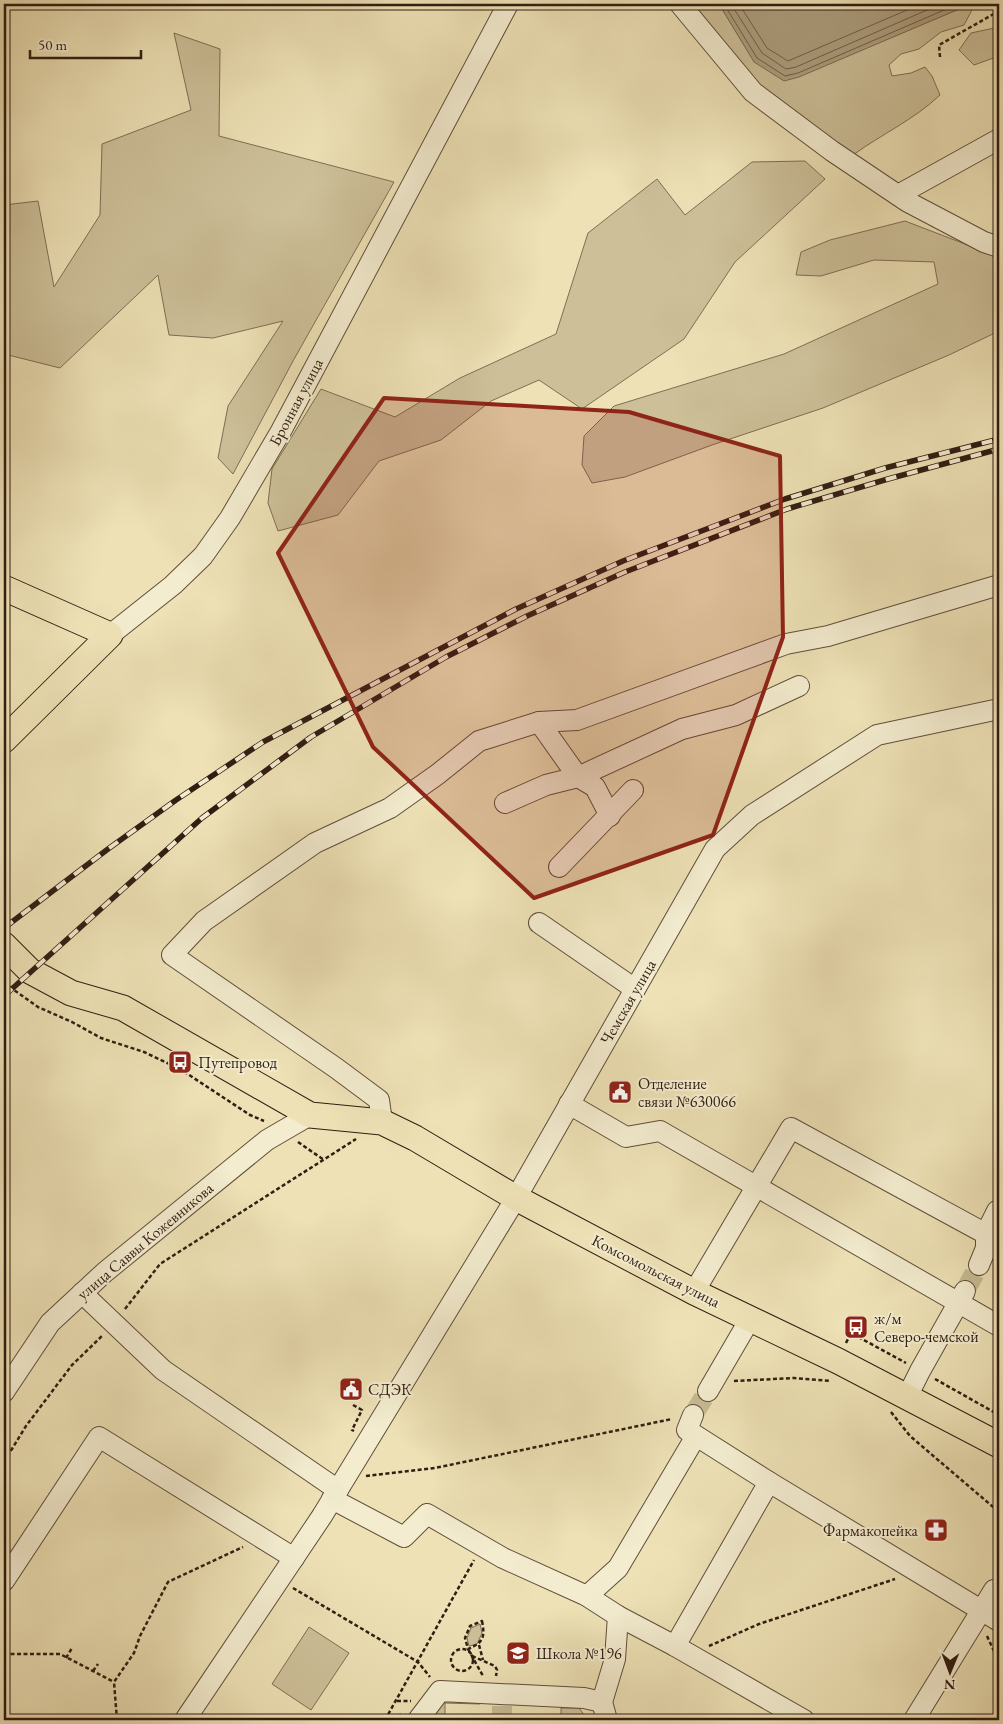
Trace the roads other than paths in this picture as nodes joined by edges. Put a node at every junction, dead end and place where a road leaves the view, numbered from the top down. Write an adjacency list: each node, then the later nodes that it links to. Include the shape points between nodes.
1 (508, 4): 8 (street, Бронная улица, via 281,431 230,518 203,556 173,585)
2 (680, 4): 4 (street, via 753,92)
3 (999, 139): 4 (street)
4 (898, 195): 5 (street)
5 (999, 247)
6 (999, 585): 11 (street, via 828,636 786,644 577,720)
7 (4, 588): 8 (main road)
8 (110, 634): 12 (main road, Бронная улица)
9 (799, 686): 13 (street, via 736,715 682,729)
10 (999, 709): 20 (street, Чемская улица, via 876,735 752,815 715,850)
11 (539, 722): 13 (street); 23 (street, via 479,740 390,808 315,844 204,921 172,955 380,1100)
12 (4, 740)
13 (578, 777): 15 (street, via 546,785); 16 (street, via 595,787)
14 (632, 790): 16 (street)
15 (505, 803)
16 (610, 816): 17 (street)
17 (559, 867)
18 (539, 923): 20 (street)
19 (4, 945): 22 (main road, via 30,971 71,993 123,1008)
20 (635, 989): 21 (street, Чемская улица)
21 (570, 1104): 24 (street, via 626,1137 660,1131); 25 (street, Чемская улица)
22 (310, 1115): 23 (main road, Комсомольская улица); 30 (street, улица Саввы Кожевникова, via 259,1146)
23 (382, 1122): 25 (main road, Комсомольская улица)
24 (756, 1186): 27 (street, via 791,1128); 29 (street); 31 (street)
25 (516, 1198): 29 (main road, Комсомольская улица); 41 (street, Чемская улица)
26 (999, 1212): 27 (street)
27 (992, 1237): 28 (street)
28 (979, 1265)
29 (694, 1292): 32 (main road, Комсомольская улица)
30 (82, 1293): 35 (street, улица Саввы Кожевникова, via 50,1323); 41 (street, via 163,1370)
31 (962, 1296): 33 (street); 36 (street, via 920,1371)
32 (750, 1319): 34 (street); 36 (main road, Комсомольская улица, via 838,1361)
33 (999, 1326)
34 (710, 1386)
35 (4, 1392)
36 (896, 1401): 39 (main road, Комсомольская улица)
37 (693, 1415): 38 (street, via 687,1430)
38 (696, 1436): 40 (street); 45 (street, via 618,1568)
39 (999, 1445)
40 (769, 1482): 46 (street, via 918,1572); 49 (street)
41 (338, 1489): 42 (street, Чемская улица); 45 (street, via 404,1536 427,1514 503,1558)
42 (294, 1558): 43 (street, via 99,1437); 52 (street, Чемская улица)
43 (4, 1581)
44 (994, 1590): 46 (street)
45 (587, 1596): 47 (street)
46 (980, 1614): 48 (street); 54 (street)
47 (618, 1616): 49 (street); 51 (street, via 615,1659)
48 (999, 1621)
49 (682, 1650): 53 (street)
50 (416, 1711): 51 (street, via 440,1691 584,1698)
51 (604, 1711)
52 (185, 1720)
53 (804, 1720)
54 (914, 1720)

